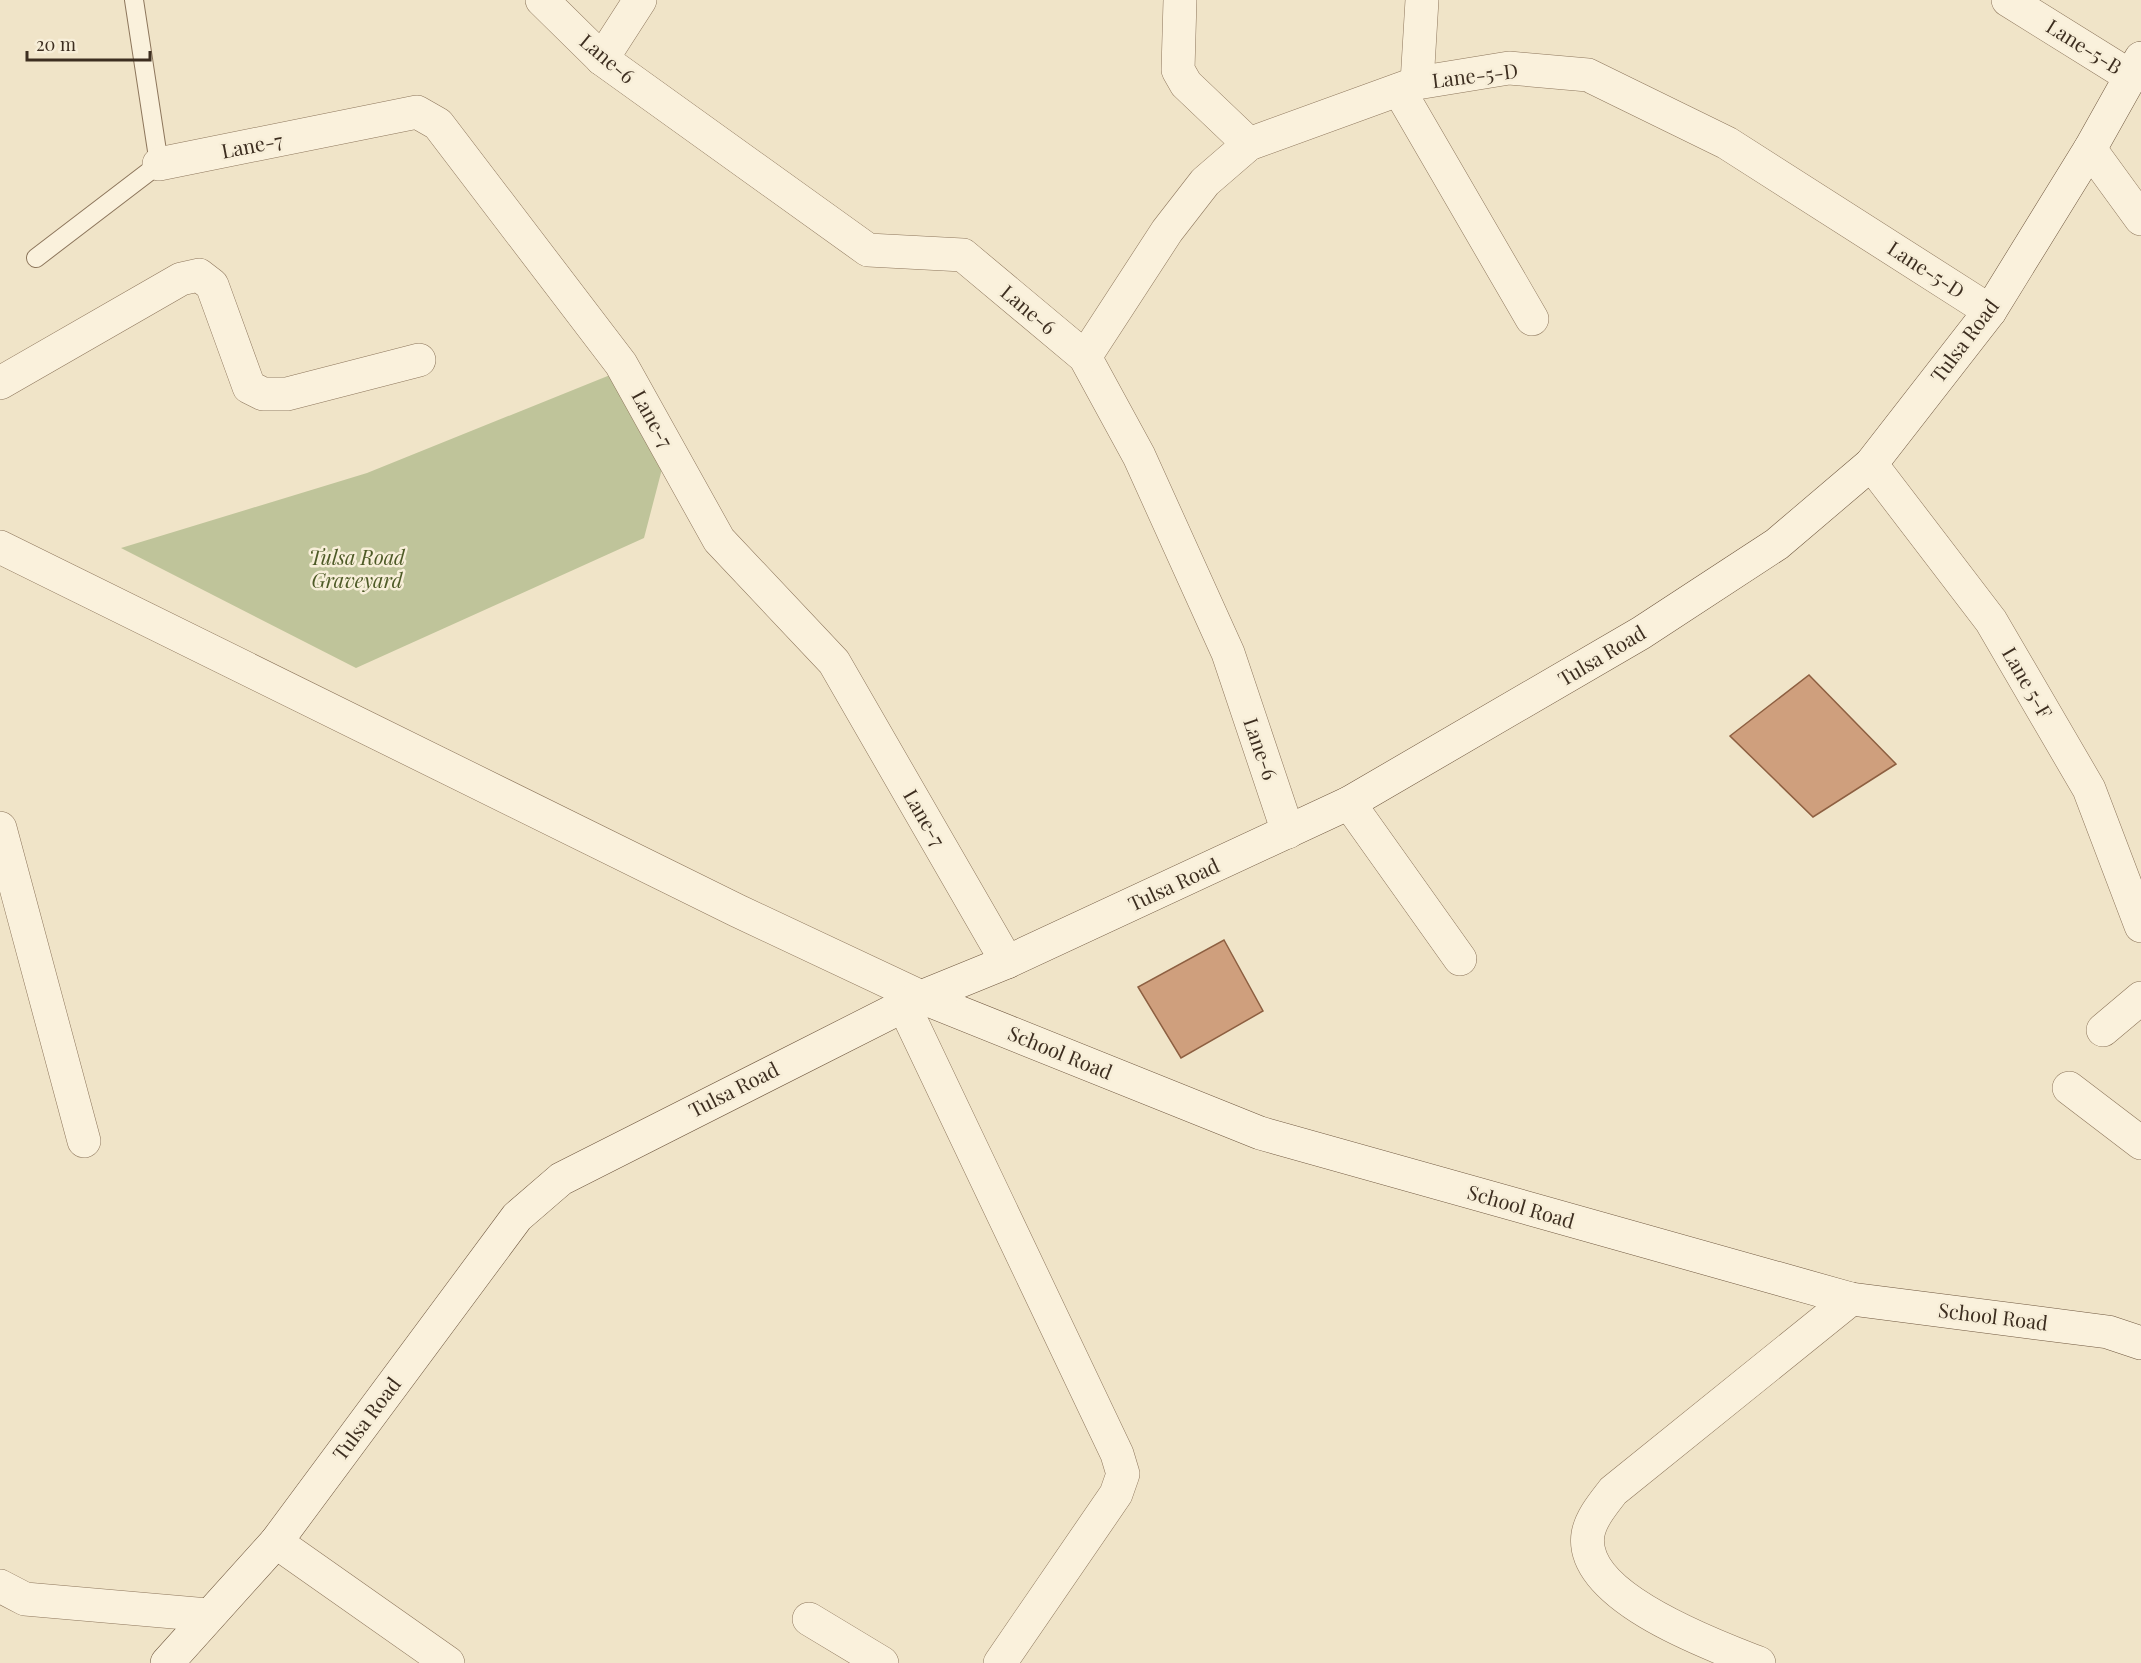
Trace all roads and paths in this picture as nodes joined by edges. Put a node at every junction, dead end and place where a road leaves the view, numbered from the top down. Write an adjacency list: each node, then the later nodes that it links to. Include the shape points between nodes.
1 (134, 0): 12 (lane)
2 (542, 0): 7 (street, Lane-6)
3 (640, 0): 7 (street)
4 (1180, 0): 10 (street, via 1178,70 1186,84)
5 (1422, 0): 9 (street)
6 (2008, 0): 8 (street, Lane-5-B)
7 (602, 59): 17 (street, Lane-6, via 868,250 963,255)
8 (2136, 67): 11 (street, Tulsa Road)
9 (1408, 86): 10 (street, Lane-5-D); 15 (street, Lane-5-D, via 1509,68 1588,75 1727,143); 16 (street)
10 (1249, 144): 17 (street, Lane-5-D, via 1205,182 1167,231)
11 (2090, 149): 13 (street); 15 (street, Tulsa Road)
12 (159, 164): 14 (lane); 27 (street, Lane-7, via 417,112 438,124 621,364 719,540 834,662)
13 (2141, 219)
14 (36, 258)
15 (1990, 311): 20 (street, Tulsa Road)
16 (1532, 319)
17 (1085, 357): 24 (street, Lane-6, via 1139,456 1228,653)
18 (419, 360): 19 (street, via 287,394 263,394 249,387 212,285 199,275 182,279)
19 (0, 383)
20 (1871, 464): 22 (street, Tulsa Road, via 1777,544 1641,633); 25 (street, Lane 5-F, via 1997,630 2089,789)
21 (0, 547): 29 (street, School Road, via 738,911)
22 (1349, 803): 24 (street, Tulsa Road); 26 (street)
23 (0, 828): 32 (street)
24 (1288, 832): 27 (street, Tulsa Road)
25 (2141, 926)
26 (1460, 959)
27 (1007, 962): 29 (street, Tulsa Road)
28 (2141, 998): 30 (street)
29 (912, 1001): 34 (street, School Road, via 1260,1133); 36 (street, Tulsa Road, via 561,1179 517,1217); 43 (street, via 1123,1474 1116,1494)
30 (2103, 1030)
31 (2069, 1088): 33 (street)
32 (84, 1141)
33 (2141, 1143)
34 (1851, 1299): 35 (street, School Road, via 2108,1332); 44 (street, via 1613,1491 1597,1512 1588,1535 1594,1564 1618,1590 1673,1628)
35 (2141, 1342)
36 (276, 1542): 38 (street, Tulsa Road); 41 (street)
37 (0, 1586): 38 (street, via 25,1599)
38 (208, 1615): 40 (street, Tulsa Road)
39 (809, 1619): 42 (street)
40 (167, 1663)
41 (448, 1663)
42 (882, 1663)
43 (1000, 1663)
44 (1759, 1663)

